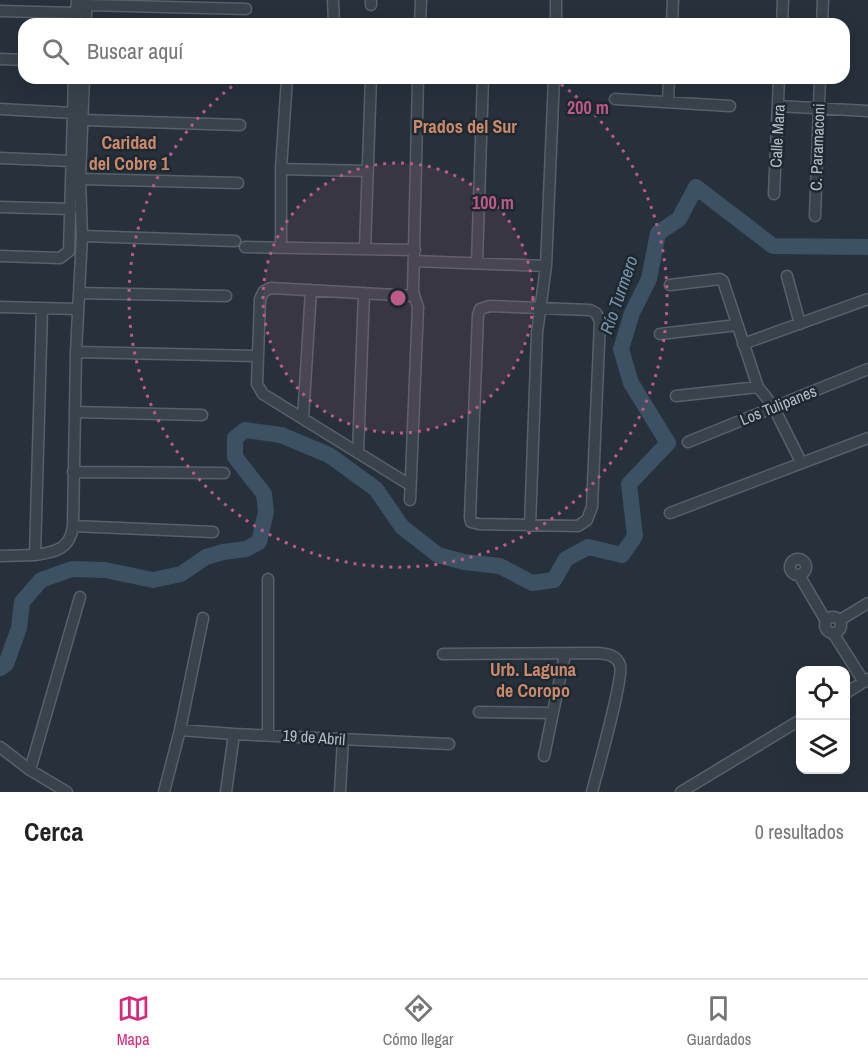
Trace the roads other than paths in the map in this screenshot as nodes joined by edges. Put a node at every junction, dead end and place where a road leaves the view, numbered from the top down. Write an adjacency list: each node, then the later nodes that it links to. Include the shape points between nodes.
1 (333, 0): 12 (street)
2 (421, 0): 13 (street)
3 (556, 0): 14 (street)
4 (673, 0): 15 (street)
5 (783, 0): 16 (street)
6 (823, 0): 17 (street)
7 (83, 2): 8 (street); 10 (street); 11 (street)
8 (246, 9)
9 (0, 11): 10 (street)
10 (76, 18)
11 (85, 18)
12 (334, 18)
13 (420, 18)
14 (556, 18)
15 (672, 18)
16 (782, 18)
17 (822, 18)
18 (0, 59): 19 (street)
19 (18, 60)
20 (74, 84): 37 (street)
21 (84, 84): 38 (street)
22 (287, 84): 42 (street)
23 (371, 84): 43 (street)
24 (418, 84): 55 (street)
25 (483, 84): 57 (street)
26 (554, 84): 58 (street)
27 (669, 84): 31 (street)
28 (779, 84): 33 (street, Calle Mara)
29 (820, 84): 34 (street, C. Paramaconi)
30 (615, 99): 31 (street)
31 (668, 102): 32 (street)
32 (730, 106)
33 (778, 106): 34 (street); 46 (street, Calle Mara)
34 (819, 108): 36 (street); 49 (street, C. Paramaconi)
35 (0, 109): 37 (street)
36 (868, 111)
37 (73, 113): 41 (street)
38 (82, 120): 39 (street); 44 (street)
39 (240, 125)
40 (0, 158): 41 (street)
41 (72, 161): 48 (street)
42 (281, 169): 43 (street); 52 (street)
43 (367, 171): 54 (street)
44 (80, 179): 45 (street); 50 (street)
45 (238, 183)
46 (774, 194)
47 (0, 207): 48 (street)
48 (71, 209): 56 (street, via 70,248 66,255)
49 (815, 216)
50 (81, 236): 51 (street); 62 (street)
51 (235, 241)
52 (281, 246): 53 (street); 54 (street)
53 (245, 247)
54 (365, 248): 55 (street)
55 (415, 255): 57 (street); 65 (street)
56 (0, 256)
57 (477, 263): 58 (street)
58 (546, 266): 70 (street)
59 (787, 276): 71 (street)
60 (670, 285): 72 (street, via 722,279)
61 (311, 291): 63 (street); 76 (street, via 264,291 260,299); 83 (street)
62 (79, 293): 64 (street); 69 (street)
63 (364, 293): 65 (street); 86 (street)
64 (226, 296)
65 (414, 296): 90 (street, via 418,307)
66 (868, 299): 71 (street)
67 (0, 307): 68 (street)
68 (42, 309): 69 (street); 96 (street)
69 (78, 309): 75 (street)
70 (542, 309): 94 (street, via 537,333); 94 (street, via 590,310 600,321 592,507 587,520 578,526); 94 (street, via 490,306 480,309 477,315 471,522)
71 (800, 324): 74 (street)
72 (737, 325): 73 (street); 74 (street)
73 (660, 334)
74 (743, 344): 78 (street)
75 (76, 352): 76 (street); 81 (street)
76 (258, 356): 83 (street, via 257,384 263,394)
77 (868, 369): 80 (street, Los Tulipanes)
78 (758, 387): 79 (street); 80 (street)
79 (676, 396)
80 (773, 406): 85 (street, Los Tulipanes); 87 (street)
81 (75, 412): 82 (street); 88 (street)
82 (202, 415)
83 (303, 419): 86 (street)
84 (868, 438): 87 (street)
85 (688, 442)
86 (358, 453): 90 (street)
87 (801, 462): 92 (street)
88 (73, 472): 89 (street); 93 (street)
89 (224, 473)
90 (410, 485): 91 (street)
91 (410, 500)
92 (670, 513)
93 (73, 526): 95 (street); 96 (street, via 71,540 65,546)
94 (530, 526)
95 (213, 532)
96 (35, 555): 97 (street)
97 (0, 556)
98 (802, 574): 103 (street)
99 (268, 579): 113 (street)
100 (80, 597): 118 (street)
101 (868, 603): 103 (street)
102 (203, 618): 111 (street)
103 (834, 625): 106 (street)
104 (443, 654): 105 (street)
105 (565, 654): 109 (street); 123 (street, via 609,654 621,668)
106 (867, 680): 107 (street)
107 (850, 691)
108 (479, 712): 109 (street)
109 (553, 713): 117 (street)
110 (796, 723): 124 (street)
111 (180, 730): 112 (street, 19 de Abril); 120 (street)
112 (234, 734): 113 (street, 19 de Abril); 121 (street)
113 (268, 735): 114 (street, 19 de Abril)
114 (343, 739): 115 (street, 19 de Abril); 122 (street)
115 (449, 744)
116 (0, 747): 118 (street)
117 (544, 756)
118 (30, 770): 119 (street)
119 (63, 791)
120 (164, 792)
121 (226, 792)
122 (340, 792)
123 (592, 792)
124 (681, 792)

